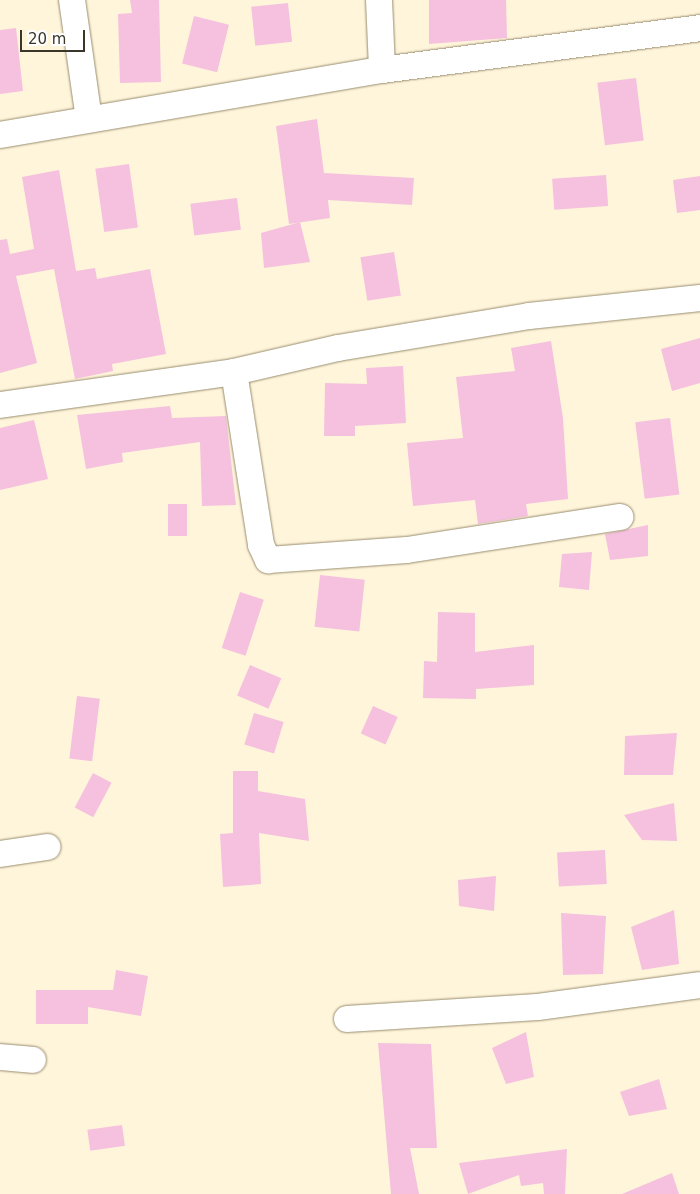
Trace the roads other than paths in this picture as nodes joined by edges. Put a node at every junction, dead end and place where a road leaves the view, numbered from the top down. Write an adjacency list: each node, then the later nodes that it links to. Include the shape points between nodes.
1 (72, 0): 5 (street)
2 (379, 0): 4 (street)
3 (700, 28): 4 (street)
4 (382, 70): 5 (street)
5 (89, 119): 6 (street)
6 (0, 135)
7 (700, 298): 8 (street, via 529,316 338,348)
8 (234, 372): 9 (street); 10 (street, via 261,545 268,560 406,550)
9 (0, 405)
10 (620, 517)
11 (48, 847): 12 (street)
12 (0, 854)
13 (700, 985): 14 (street, via 538,1007)
14 (347, 1019)
15 (0, 1057): 16 (street)
16 (32, 1060)

